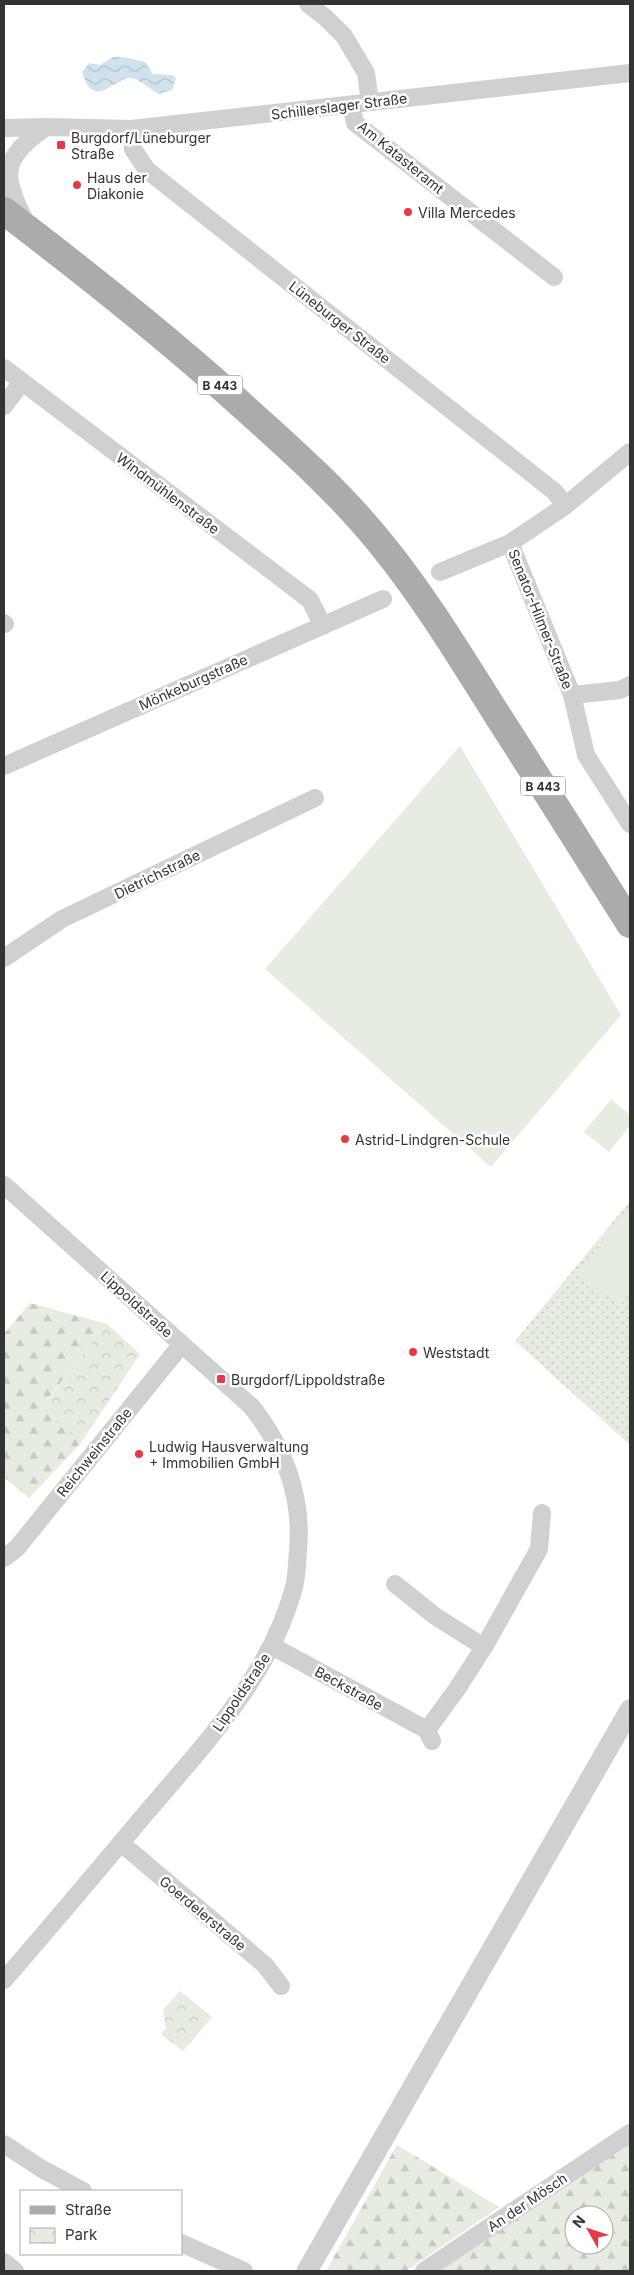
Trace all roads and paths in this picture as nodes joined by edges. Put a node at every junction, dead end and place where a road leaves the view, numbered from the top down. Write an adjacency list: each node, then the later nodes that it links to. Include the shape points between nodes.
1 (308, 4): 3 (street, via 344,36 366,73)
2 (630, 73): 3 (street, Schillerslager Straße)
3 (370, 102): 4 (street, Schillerslager Straße)
4 (351, 105): 7 (street, Schillerslager Straße); 10 (street, Am Katasteramt, via 356,123)
5 (47, 127): 6 (street, Schillerslager Straße); 7 (street, Schillerslager Straße); 9 (street, via 28,139 13,156 9,168 7,182)
6 (4, 128)
7 (131, 129): 15 (street, Lüneburger Straße, via 133,149 147,170 547,486)
8 (4, 211): 9 (main road, B 443)
9 (29, 231): 25 (main road, B 443, via 226,390 293,450 381,544 412,583 455,648)
10 (554, 278)
11 (4, 368): 12 (street, Windmühlenstraße)
12 (22, 382): 13 (street); 19 (street, Windmühlenstraße, via 310,600)
13 (4, 406)
14 (630, 452): 15 (street)
15 (565, 506): 16 (street)
16 (510, 543): 17 (street); 21 (street, Senator-Hilmer-Straße)
17 (440, 572)
18 (383, 599): 19 (street, Mönkeburgstraße)
19 (323, 626): 22 (street, Mönkeburgstraße)
20 (630, 685): 21 (street, Senator-Hilmer-Straße, via 620,690)
21 (572, 695): 24 (street, Senator-Hilmer-Straße, via 586,755)
22 (4, 766)
23 (316, 798): 26 (street, Dietrichstraße, via 62,919)
24 (630, 824)
25 (630, 924)
26 (4, 958)
27 (4, 1184): 28 (street, Lippoldstraße)
28 (182, 1344): 30 (street, Reichweinstraße, via 17,1548); 32 (street, Lippoldstraße, via 251,1406 277,1444 288,1472 298,1512 295,1585)
29 (542, 1513): 33 (street, Beckstraße, via 539,1549)
30 (4, 1558)
31 (395, 1584): 33 (street, via 435,1616)
32 (272, 1646): 33 (street, Beckstraße, via 429,1736); 35 (street, Lippoldstraße, via 224,1719)
33 (484, 1647)
34 (630, 1710): 45 (street)
35 (121, 1843): 36 (street, Lippoldstraße); 37 (street, Goerdelerstraße, via 265,1965)
36 (4, 1980)
37 (281, 1986)
38 (630, 2133): 46 (street, An der Mösch)
39 (6, 2152): 40 (street)
40 (81, 2190)
41 (182, 2244): 44 (street)
42 (4, 2262): 43 (street)
43 (16, 2271)
44 (244, 2271)
45 (307, 2271)
46 (424, 2271)

